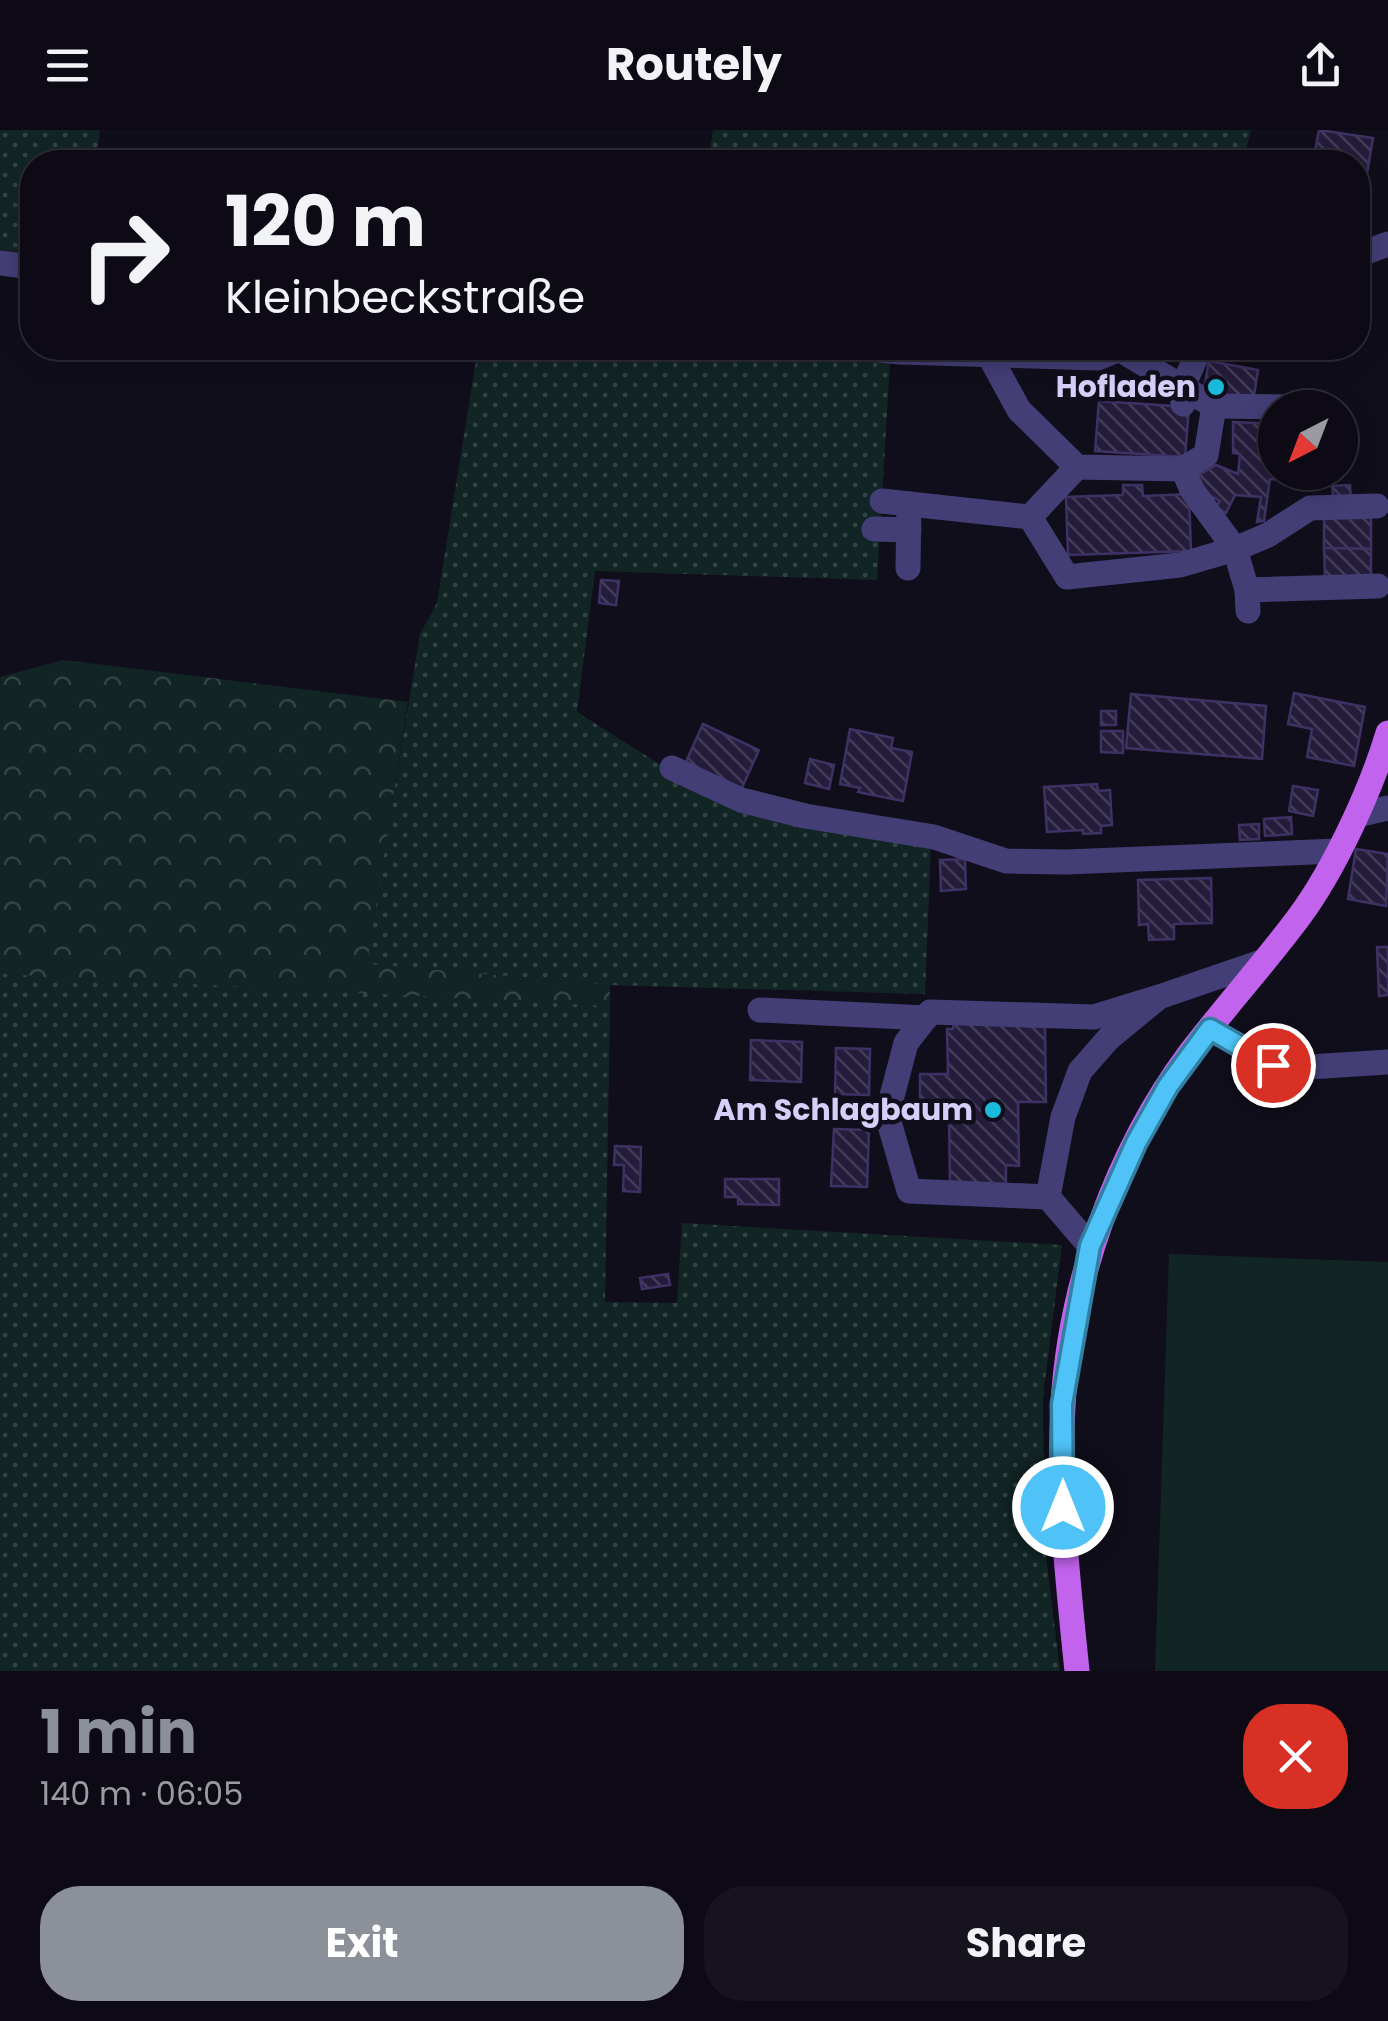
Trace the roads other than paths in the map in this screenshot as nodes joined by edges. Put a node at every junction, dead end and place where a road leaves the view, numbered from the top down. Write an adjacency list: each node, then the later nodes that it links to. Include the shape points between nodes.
1 (992, 360): 7 (street, via 1019,410)
2 (1134, 360): 4 (street)
3 (1193, 360): 4 (street)
4 (1172, 394): 5 (street)
5 (1214, 406): 6 (street); 8 (street, via 1206,455)
6 (1258, 407)
7 (1077, 466): 8 (street); 12 (street)
8 (1183, 469): 15 (street)
9 (882, 501): 10 (street)
10 (909, 504): 12 (street); 14 (street)
11 (1377, 506): 15 (street, via 1310,508)
12 (1030, 517): 15 (street, via 1067,577 1180,565)
13 (874, 529): 14 (street)
14 (909, 530): 16 (street)
15 (1236, 550): 17 (street, via 1248,600)
16 (908, 568)
17 (1378, 586)
18 (1388, 733): 21 (main road)
19 (672, 768): 22 (street, via 741,800 934,837 1006,860)
20 (1388, 808): 21 (street)
21 (1357, 816): 22 (main road)
22 (1337, 851): 23 (main road, via 1302,913)
23 (1264, 961): 24 (street); 27 (main road)
24 (1159, 997): 26 (street, via 1094,1016 930,1012); 29 (street, via 1080,1071 1063,1116)
25 (760, 1010): 26 (street)
26 (926, 1018): 29 (street, via 906,1043 887,1115 910,1191)
27 (1210, 1029): 28 (street, via 1273,1065); 30 (main road, via 1136,1143)
28 (1388, 1062)
29 (1048, 1197): 30 (street)
30 (1090, 1246): 31 (main road, via 1062,1404 1064,1542)
31 (1077, 1671)

